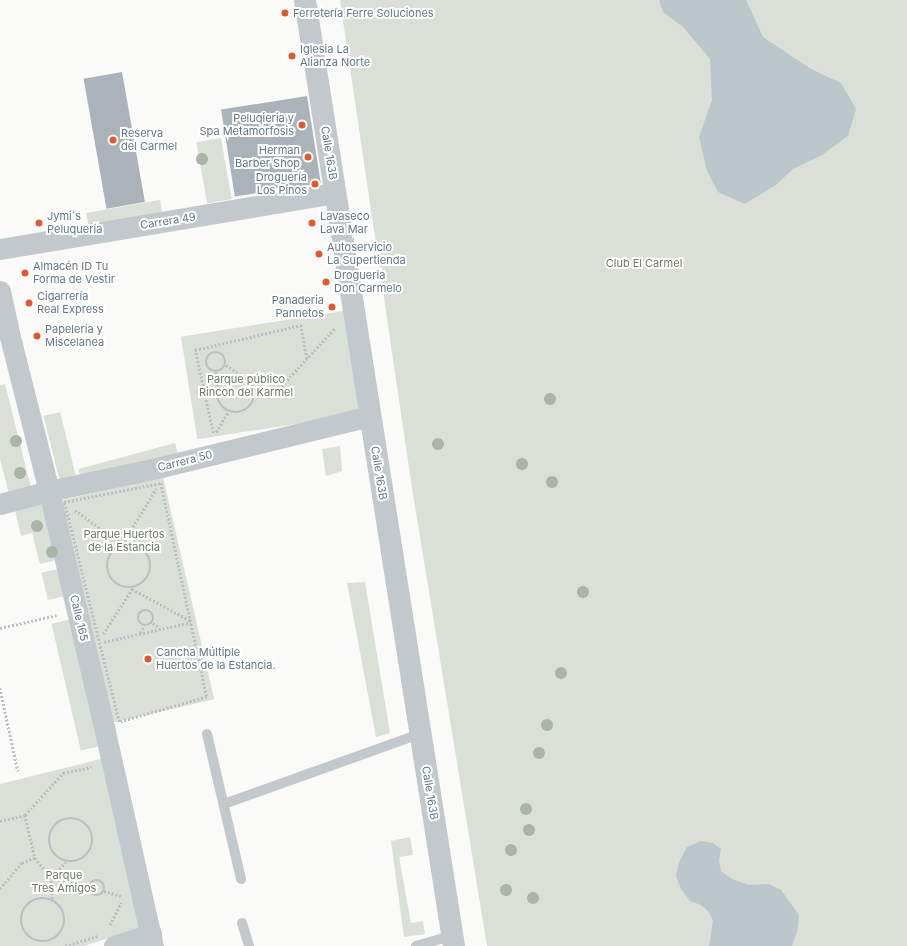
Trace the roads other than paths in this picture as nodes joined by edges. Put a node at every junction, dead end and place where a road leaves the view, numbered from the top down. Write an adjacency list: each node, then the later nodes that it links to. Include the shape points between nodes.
1 (305, 0): 2 (street, Calle 163B)
2 (335, 193): 3 (street, Carrera 49); 5 (street, Calle 163B)
3 (0, 249)
4 (0, 291): 6 (street, Calle 165)
5 (370, 416): 6 (street, Carrera 50, via 160,475); 9 (street, Calle 163B)
6 (49, 491): 7 (street, Carrera 50); 14 (street, Calle 165)
7 (0, 504)
8 (207, 734): 10 (lane)
9 (420, 734): 10 (lane); 15 (street, Calle 163B)
10 (224, 804): 11 (lane)
11 (242, 878)
12 (242, 923): 16 (lane)
13 (107, 936): 14 (street)
14 (152, 940)
15 (453, 941): 17 (lane)
16 (249, 946)
17 (416, 946)

